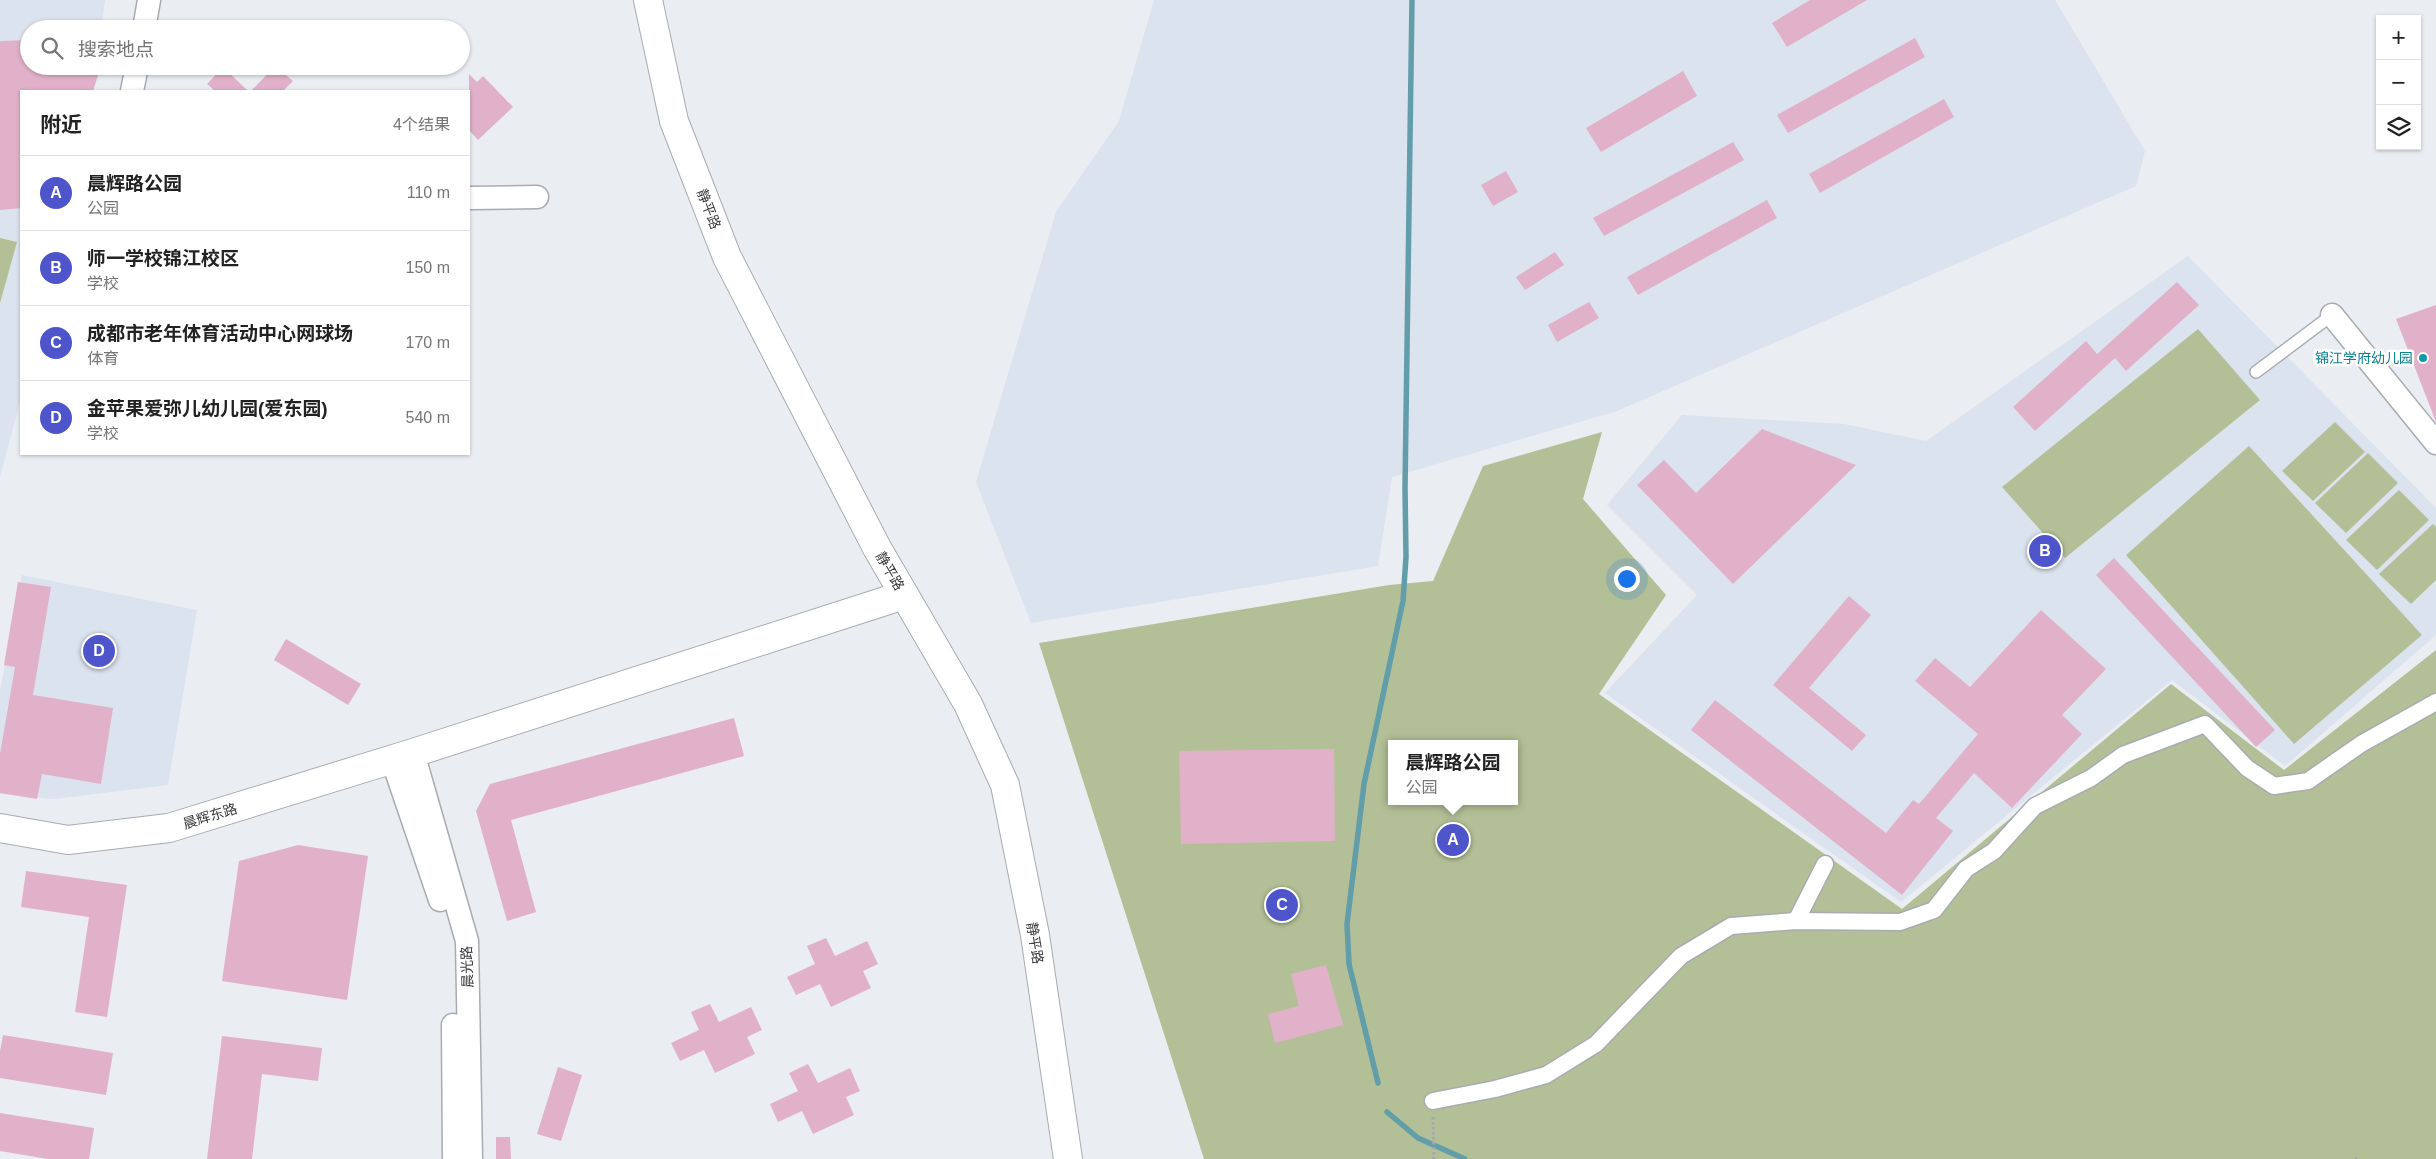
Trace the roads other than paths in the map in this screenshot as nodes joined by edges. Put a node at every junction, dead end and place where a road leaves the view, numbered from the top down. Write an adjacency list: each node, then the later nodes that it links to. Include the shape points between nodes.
1 (150, 0): 3 (street)
2 (648, 0): 11 (street, 静平路, via 674,121 727,257)
3 (146, 20)
4 (135, 75): 5 (street)
5 (132, 90)
6 (537, 197): 7 (street)
7 (470, 198)
8 (2332, 315): 9 (lane); 10 (street)
9 (2256, 372)
10 (2436, 443)
11 (904, 595): 13 (street, 晨辉东路); 20 (street, 静平路, via 968,704 1005,785 1034,935)
12 (2436, 702): 16 (street, via 2361,744 2308,781 2274,786 2247,768 2205,724 2122,755 2091,778 2035,806 1994,851 1966,870 1934,910 1900,922)
13 (403, 756): 14 (street, 晨辉东路, via 169,828 68,840); 18 (street, 晨光路, via 451,930); 19 (street, 晨光路, via 467,942)
14 (0, 828)
15 (1825, 864): 16 (street)
16 (1796, 921): 17 (street, via 1731,926 1681,956 1596,1044 1546,1075)
17 (1433, 1101)
18 (454, 1159)
19 (471, 1159)
20 (1068, 1159)

